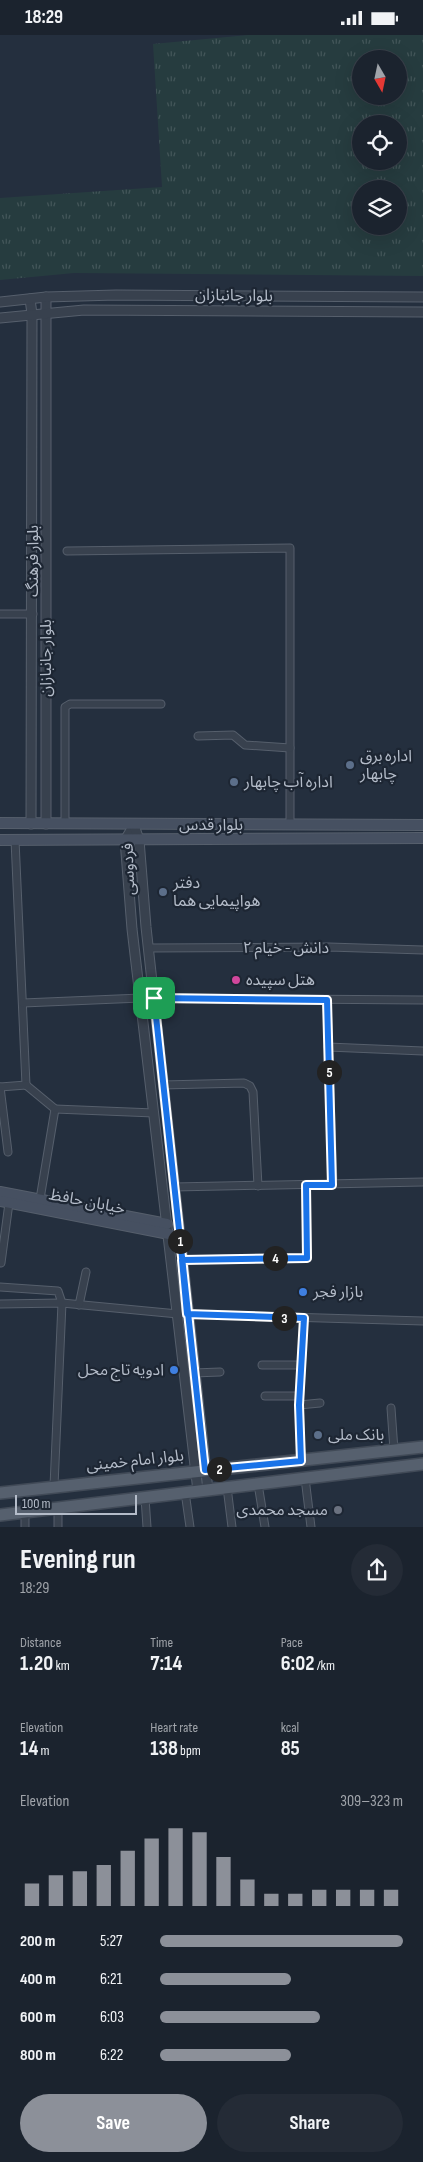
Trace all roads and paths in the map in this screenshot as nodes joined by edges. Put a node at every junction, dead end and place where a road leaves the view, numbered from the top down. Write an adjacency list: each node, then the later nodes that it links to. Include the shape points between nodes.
1 (247, 296): 2 (street, بلوار جانبازان); 3 (street, بلوار جانبازان); 7 (street)
2 (46, 297): 5 (street, بلوار جانبازان); 10 (street, بلوار جانبازان)
3 (365, 297): 4 (street, بلوار جانبازان); 8 (street)
4 (423, 297)
5 (30, 299): 6 (street, بلوار جانبازان); 11 (street, بلوار فرهنگ)
6 (0, 303)
7 (247, 311): 8 (street, بلوار جانبازان); 10 (street, بلوار جانبازان, via 84,310)
8 (364, 312): 9 (street, بلوار جانبازان)
9 (423, 312)
10 (47, 313): 11 (street, بلوار جانبازان); 14 (street, بلوار جانبازان)
11 (32, 314): 12 (street, بلوار جانبازان); 13 (street, بلوار فرهنگ)
12 (0, 318)
13 (31, 350): 14 (street, via 39,345); 17 (street, بلوار فرهنگ)
14 (46, 350): 23 (street, بلوار جانبازان)
15 (67, 551): 20 (street, via 290,548)
16 (0, 614): 17 (street)
17 (33, 614): 22 (street, بلوار فرهنگ)
18 (162, 703): 24 (street, via 70,704 65,707)
19 (198, 736): 20 (street, via 233,735 245,745)
20 (290, 748): 25 (street)
21 (0, 823): 22 (main road, بلوار قدس)
22 (31, 823): 23 (main road, بلوار قدس)
23 (46, 823): 24 (main road, بلوار قدس)
24 (65, 824): 26 (main road, بلوار قدس)
25 (290, 824): 26 (main road, بلوار قدس); 27 (main road, بلوار قدس); 29 (main road)
26 (134, 825): 31 (street, فردوسی); 32 (street, فردوسی)
27 (423, 825)
28 (423, 838): 29 (main road, بلوار قدس); 34 (street)
29 (291, 839): 32 (main road, بلوار قدس)
30 (15, 840): 31 (main road, بلوار قدس); 33 (main road, بلوار قدس); 41 (street)
31 (125, 840): 32 (main road, بلوار قدس); 37 (street, فردوسی)
32 (139, 840): 35 (street, فردوسی)
33 (0, 841)
34 (423, 843)
35 (149, 948): 36 (street, دانش - خیام ۲); 38 (street, فردوسی)
36 (423, 950)
37 (141, 998): 41 (street); 48 (street, فردوسی)
38 (154, 998): 39 (street); 45 (street, فردوسی)
39 (327, 1000): 40 (street); 42 (street)
40 (423, 1000)
41 (23, 1003): 44 (street)
42 (328, 1047): 43 (street); 52 (street)
43 (423, 1051)
44 (26, 1085): 46 (street); 47 (street)
45 (163, 1085): 53 (street, via 244,1083 250,1086 253,1092); 54 (street, فردوسی)
46 (0, 1087): 49 (street)
47 (55, 1109): 48 (street); 56 (street)
48 (154, 1113): 58 (street, فردوسی)
49 (8, 1152)
50 (423, 1182): 52 (street)
51 (306, 1185): 52 (street); 53 (street); 59 (street, via 307,1258)
52 (332, 1185)
53 (258, 1186): 54 (street)
54 (174, 1187): 59 (street, فردوسی)
55 (0, 1192): 56 (main road, خیابان حافظ)
56 (40, 1199): 58 (main road, خیابان حافظ)
57 (4, 1202): 58 (main road, خیابان حافظ); 60 (street)
58 (168, 1229): 66 (street, فردوسی)
59 (182, 1260): 66 (street, فردوسی)
60 (1, 1263)
61 (86, 1272): 65 (street)
62 (0, 1287): 63 (street, via 58,1291)
63 (62, 1303): 64 (street); 65 (street); 86 (street)
64 (0, 1305)
65 (79, 1305): 66 (street)
66 (182, 1314): 67 (street); 72 (street, فردوسی); 82 (street, فردوسی)
67 (304, 1318): 68 (street); 70 (street)
68 (423, 1321)
69 (262, 1365): 70 (street)
70 (301, 1365): 74 (street)
71 (220, 1372): 72 (street)
72 (194, 1373): 82 (street, فردوسی)
73 (265, 1396): 74 (street)
74 (299, 1396): 76 (street)
75 (320, 1403): 76 (street)
76 (299, 1405): 80 (street)
77 (391, 1408): 79 (street)
78 (423, 1447): 79 (main road, بلوار امام خمینی)
79 (394, 1450): 80 (main road, بلوار امام خمینی)
80 (301, 1461): 82 (main road, بلوار امام خمینی)
81 (423, 1464): 84 (main road)
82 (201, 1471): 83 (main road, بلوار امام خمینی); 88 (street)
83 (132, 1477): 86 (main road, بلوار امام خمینی); 91 (main road)
84 (305, 1478): 85 (main road); 101 (street)
85 (258, 1484): 87 (main road); 100 (street)
86 (54, 1486): 90 (main road, بلوار امام خمینی)
87 (227, 1487): 88 (main road); 99 (street)
88 (203, 1490): 89 (main road)
89 (186, 1492): 91 (main road); 98 (street)
90 (0, 1493)
91 (140, 1498): 92 (main road); 97 (street)
92 (58, 1508): 93 (main road); 96 (street)
93 (25, 1512): 94 (main road); 95 (street)
94 (0, 1515)
95 (25, 1527)
96 (58, 1527)
97 (147, 1527)
98 (190, 1527)
99 (232, 1527)
100 (265, 1527)
101 (311, 1527)

